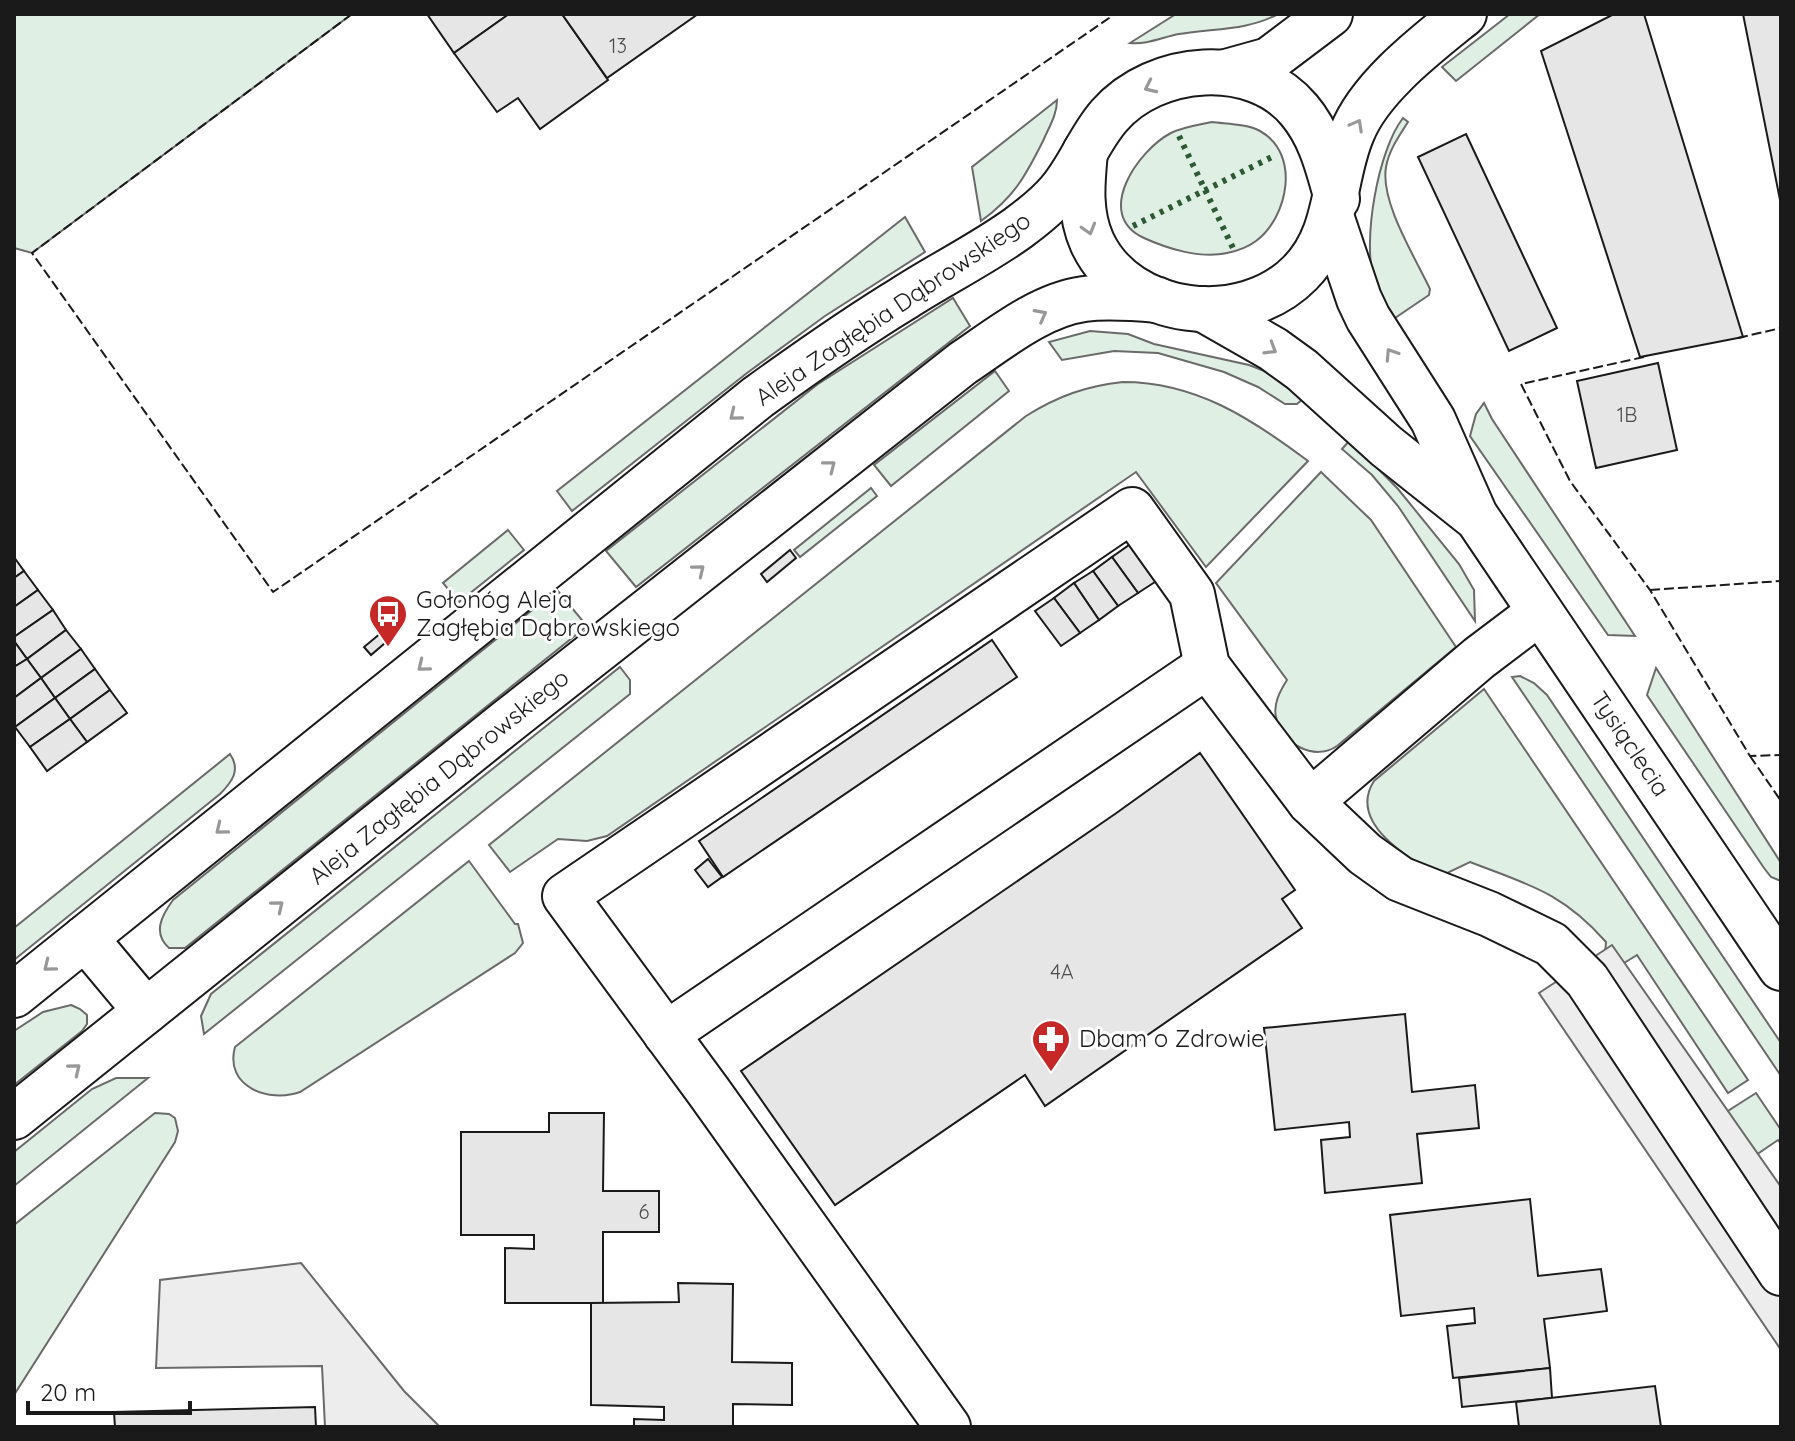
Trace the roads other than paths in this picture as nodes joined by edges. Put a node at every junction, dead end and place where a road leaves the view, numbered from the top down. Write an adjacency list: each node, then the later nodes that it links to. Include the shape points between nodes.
1 (1330, 14): 3 (street, via 1269,60)
2 (1464, 14): 5 (street, one-way to 2, via 1353,129 1407,61)
3 (1226, 72): 4 (street, one-way to 4, via 1191,74 1141,91 1109,116); 5 (street, via 1268,85 1299,110 1320,143)
4 (1085, 152): 6 (street, one-way to 6, via 1082,199 1092,241 1115,276); 12 (street, Aleja Zagłębia Dąbrowskiego, one-way to 12, via 1041,211 758,397)
5 (1334, 209): 7 (street, via 1319,250 1284,288 1236,308); 8 (street, Tysiąclecia, one-way to 5, via 1438,428 1363,309)
6 (1158, 300): 7 (street); 15 (street, Aleja Zagłębia Dąbrowskiego, one-way to 6, via 963,363 1068,302)
7 (1203, 309): 8 (street, Tysiąclecia, one-way to 8, via 1302,370)
8 (1478, 519): 9 (street, Tysiąclecia)
9 (1540, 612): 11 (street); 13 (street, Tysiąclecia)
10 (1207, 666): 11 (street); 16 (street); 16 (street, via 1192,594 1132,510 565,896)
11 (1310, 802): 18 (street, via 1400,879 1551,944 1587,980)
12 (85, 938): 14 (street, Aleja Zagłębia Dąbrowskiego, one-way to 14); 15 (street)
13 (1781, 968)
14 (14, 995)
15 (146, 1011): 17 (street, Aleja Zagłębia Dąbrowskiego, one-way to 15)
16 (666, 1034): 19 (street)
17 (14, 1117)
18 (1781, 1273)
19 (948, 1427)

